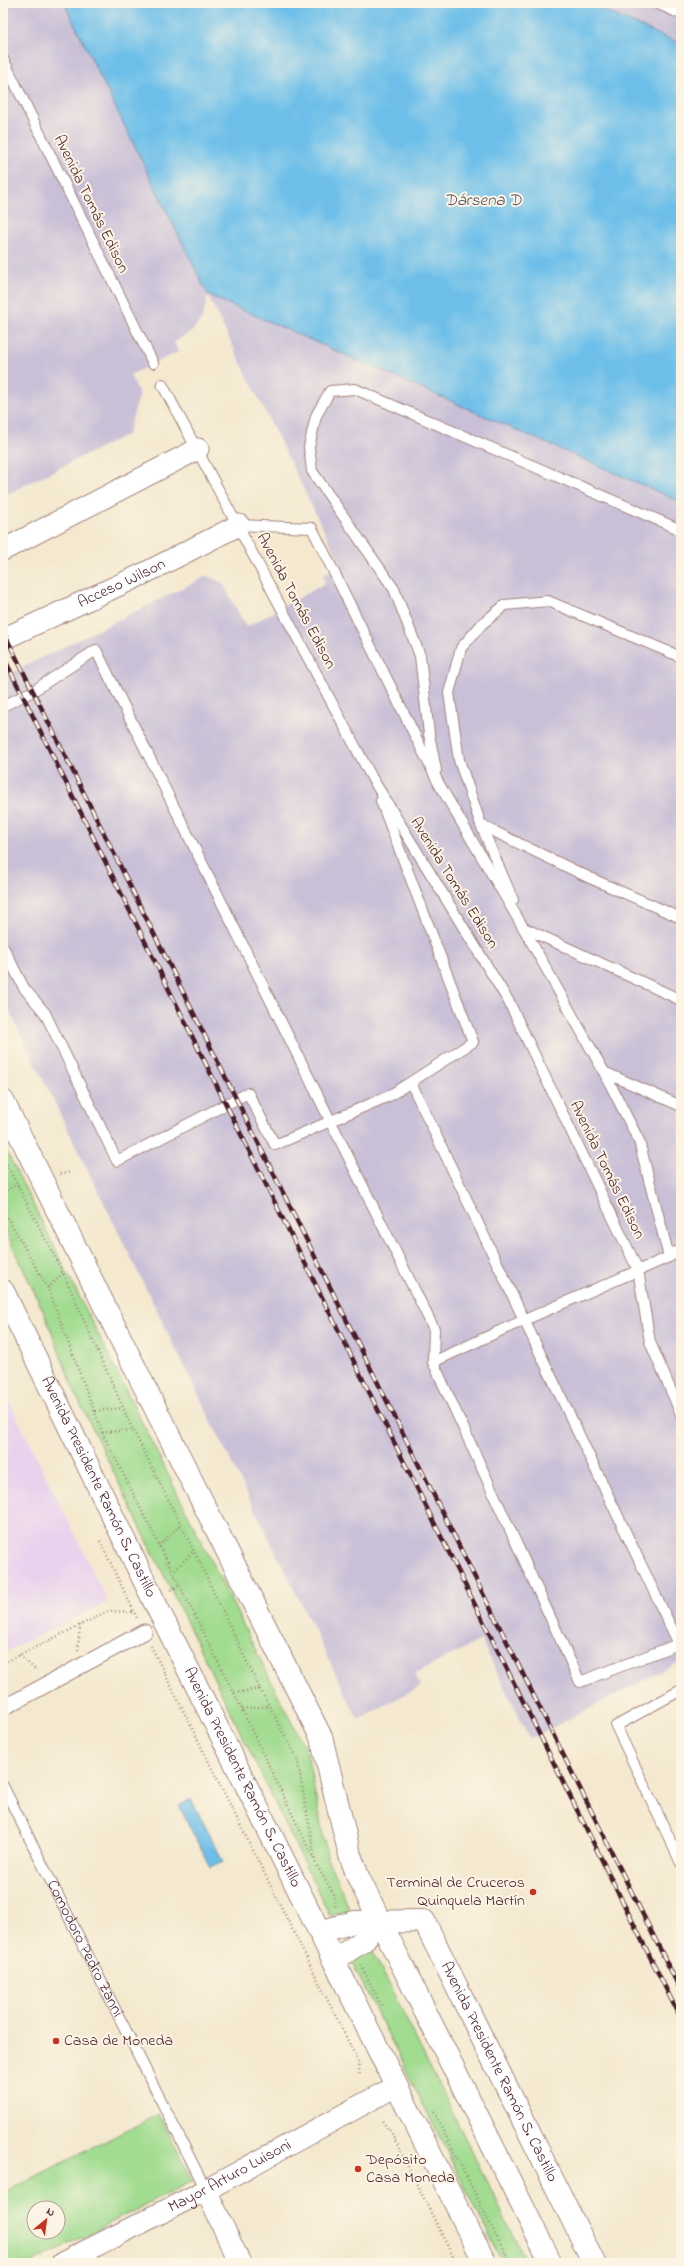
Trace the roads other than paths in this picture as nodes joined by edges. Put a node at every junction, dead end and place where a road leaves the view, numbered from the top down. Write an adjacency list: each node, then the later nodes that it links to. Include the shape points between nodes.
1 (656, 3): 2 (lane)
2 (681, 14)
3 (3, 59): 4 (lane, Avenida Tomás Edison)
4 (153, 363)
5 (162, 384): 6 (lane, Avenida Tomás Edison)
6 (198, 449): 7 (lane, Avenida Tomás Edison); 9 (street)
7 (239, 525): 10 (street, Acceso Wilson, via 143,574); 13 (lane, Avenida Tomás Edison); 14 (lane, via 312,528)
8 (681, 530): 14 (lane, via 355,389 330,391 316,416 308,447 312,472 394,589 420,656 429,734)
9 (3, 550)
10 (3, 639)
11 (681, 657): 15 (lane, via 548,601 505,605 482,624 461,648 449,693 460,760)
12 (3, 706): 24 (lane, via 33,691 96,650)
13 (372, 778): 21 (lane, via 474,1042); 27 (lane, Avenida Tomás Edison, via 509,1002)
14 (439, 784): 17 (lane)
15 (481, 825): 16 (lane, via 590,878); 17 (lane)
16 (681, 918)
17 (524, 929): 19 (lane); 20 (lane)
18 (3, 947): 24 (lane, via 24,988 45,1013 116,1160 248,1093 275,1145)
19 (681, 1000)
20 (604, 1072): 23 (lane); 26 (lane, via 639,1141)
21 (411, 1083): 24 (lane, via 389,1096); 29 (lane)
22 (3, 1101): 38 (main road, via 321,1737 350,1855 358,1879)
23 (681, 1106)
24 (329, 1121): 30 (lane, via 434,1329)
25 (681, 1249): 26 (lane)
26 (669, 1257): 27 (lane)
27 (638, 1270): 29 (lane); 31 (lane, Avenida Tomás Edison, via 650,1342)
28 (3, 1291): 39 (main road, Avenida Presidente Ramón S. Castillo, via 154,1601)
29 (526, 1320): 30 (lane); 33 (lane)
30 (433, 1362): 33 (lane, via 580,1682)
31 (681, 1414)
32 (144, 1632): 35 (street)
33 (680, 1643)
34 (681, 1690): 37 (lane, via 616,1726)
35 (3, 1708)
36 (3, 1786): 42 (lane, Comodoro Pedro Zanni)
37 (681, 1863)
38 (378, 1921): 39 (main road, via 354,1922); 40 (main road, via 363,1941); 46 (main road); 47 (main road, Avenida Presidente Ramón S. Castillo, via 424,1922)
39 (320, 1932): 40 (main road, Avenida Presidente Ramón S. Castillo)
40 (334, 1960): 41 (main road, Avenida Presidente Ramón S. Castillo)
41 (396, 2086): 42 (street, Mayor Arturo Luisoni); 45 (main road, Avenida Presidente Ramón S. Castillo)
42 (206, 2190): 43 (street, Mayor Arturo Luisoni); 44 (street, Comodoro Pedro Zanni)
43 (62, 2263)
44 (240, 2263)
45 (485, 2263)
46 (551, 2263)
47 (594, 2263)

